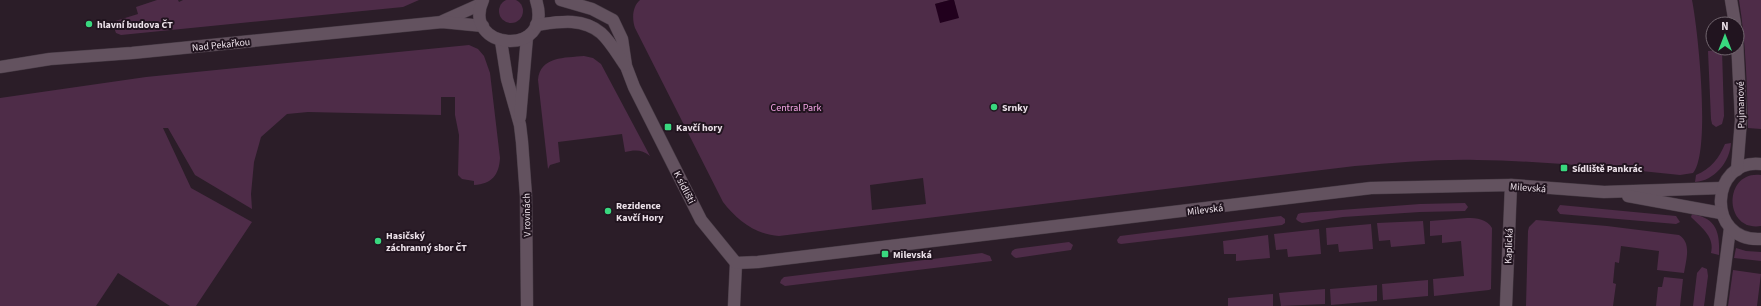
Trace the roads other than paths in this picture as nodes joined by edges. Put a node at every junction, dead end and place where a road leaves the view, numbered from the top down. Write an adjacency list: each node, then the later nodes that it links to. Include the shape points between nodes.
1 (536, 0): 8 (street)
2 (561, 0): 12 (street, K sídlišti, via 592,9 613,20 622,39)
3 (1731, 0): 5 (street)
4 (482, 2): 6 (street, Nad Pekařkou); 7 (street, via 480,16)
5 (1734, 16)
6 (442, 22): 7 (street, Nad Pekařkou); 13 (street, Nad Pekařkou, via 50,59)
7 (483, 26): 10 (street, via 491,35)
8 (536, 26): 9 (street); 12 (street, K sídlišti, via 566,21 587,25 601,34)
9 (526, 37): 10 (street, via 515,42); 14 (street, V rovinách)
10 (502, 41): 14 (street, V rovinách, via 507,79)
11 (1738, 56): 16 (street, Pujmanové, via 1741,120)
12 (626, 66): 23 (street, K sídlišti, via 634,87 701,220)
13 (0, 67)
14 (520, 125): 24 (street, V rovinách, via 526,196)
15 (1761, 164): 16 (street, via 1746,165)
16 (1737, 170): 18 (street)
17 (1511, 185): 19 (street, Milevská); 23 (street, Milevská, via 1372,188); 26 (street, Kaplická)
18 (1722, 188): 19 (street, Milevská); 20 (street)
19 (1604, 192): 20 (street, Milevská)
20 (1721, 212): 21 (street)
21 (1730, 228): 22 (street, via 1748,238); 27 (street)
22 (1761, 239)
23 (736, 263): 25 (street)
24 (527, 306)
25 (734, 306)
26 (1506, 306)
27 (1720, 306)

